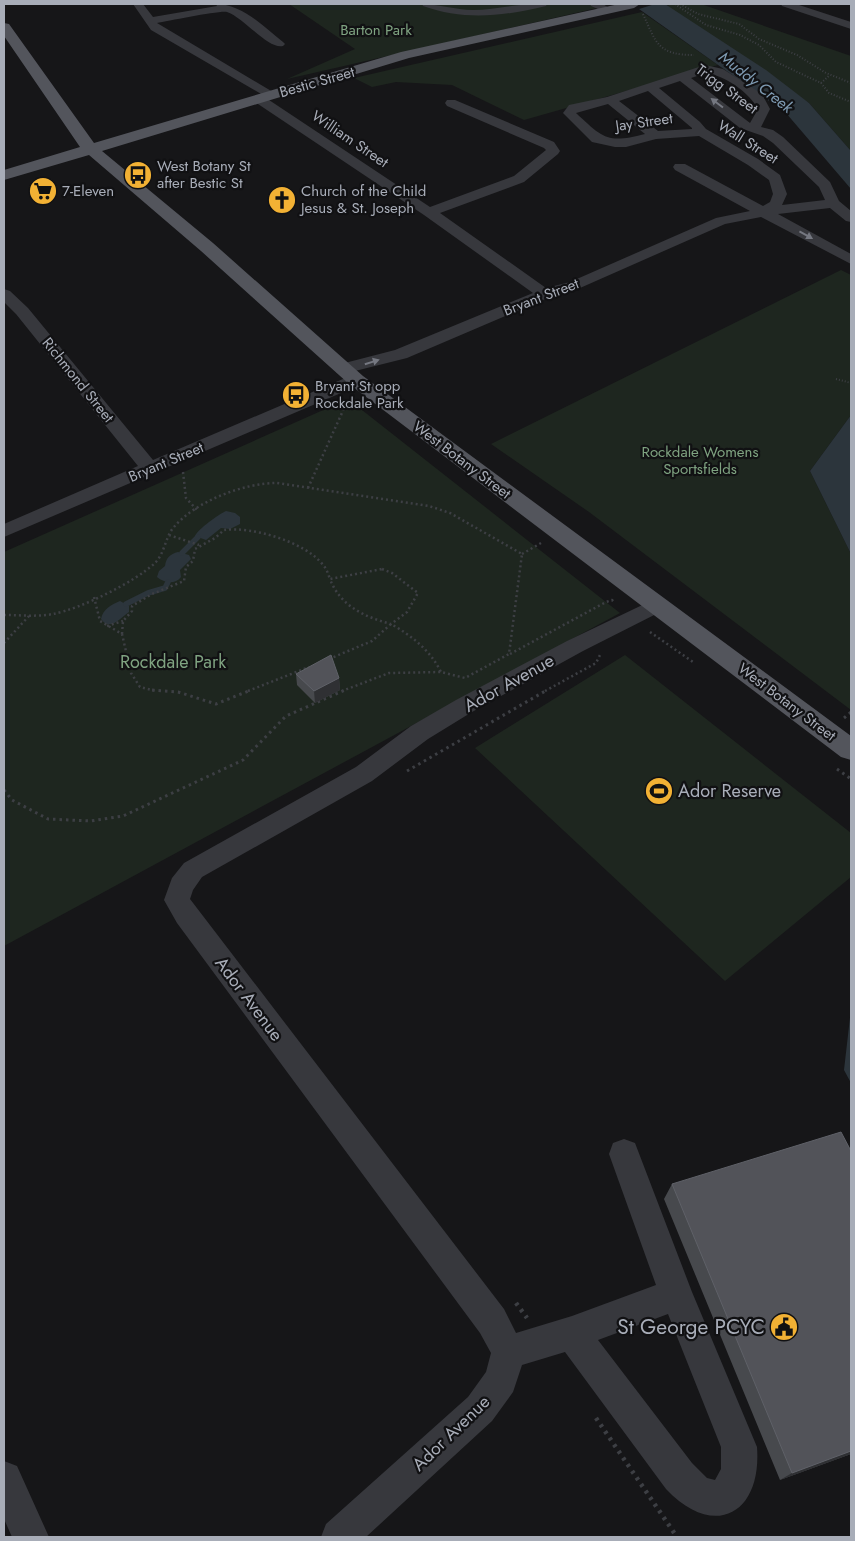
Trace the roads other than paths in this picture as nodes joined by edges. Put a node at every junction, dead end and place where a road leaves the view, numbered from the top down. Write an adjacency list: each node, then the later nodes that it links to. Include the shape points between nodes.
1 (138, 4): 10 (street, William Street)
2 (427, 4): 3 (street, via 453,13 470,14)
3 (542, 4)
4 (786, 4): 9 (street)
5 (816, 4): 9 (street)
6 (224, 6): 10 (street); 13 (street, via 246,18)
7 (601, 7): 8 (main road, Bestic Street); 16 (main road, Bestic Street, via 406,55)
8 (635, 7)
9 (801, 9): 11 (street)
10 (150, 21): 16 (street, William Street, via 156,28)
11 (851, 26)
12 (4, 27): 23 (main road, West Botany Street)
13 (279, 44)
14 (681, 76): 15 (street, Jay Street); 19 (street, Trigg Street, one-way to 14, via 744,125); 19 (street, Jay Street, via 714,69 758,98 764,109)
15 (649, 86): 17 (street, Jay Street); 20 (street, Wall Street)
16 (266, 97): 23 (main road, Bestic Street); 27 (street, William Street)
17 (610, 100): 21 (street); 21 (street, Jay Street, via 573,108 569,113 597,139 606,142 626,143)
18 (451, 103): 27 (street, via 549,145 552,151 519,179)
19 (754, 128): 22 (street); 26 (street, Trigg Street, via 778,140 825,186)
20 (701, 132): 21 (street, Jay Street); 22 (street, Wall Street)
21 (655, 136)
22 (714, 139): 28 (street, Wall Street, via 775,178 780,194 776,204)
23 (91, 149): 25 (main road, Bestic Street); 33 (main road, West Botany Street, via 207,246)
24 (680, 167): 28 (street)
25 (4, 175)
26 (833, 204): 28 (street, Bryant Street); 29 (street)
27 (429, 212): 32 (street, William Street)
28 (763, 212): 30 (street, one-way to 30); 32 (street, Bryant Street, via 721,221 575,285)
29 (851, 218)
30 (851, 260)
31 (4, 294): 34 (street, Richmond Street, via 22,311)
32 (544, 294): 33 (street, Bryant Street, one-way to 32, via 401,354)
33 (349, 382): 34 (street, Bryant Street); 36 (main road, West Botany Street)
34 (150, 469): 35 (street, Bryant Street)
35 (4, 531)
36 (654, 618): 37 (main road, West Botany Street); 41 (street, Ador Avenue, via 635,618 576,646 429,727 364,774 193,870 181,886 177,900 492,1321)
37 (851, 750)
38 (624, 1154): 39 (street)
39 (676, 1294): 40 (street); 40 (street, via 738,1447 740,1467 736,1484 724,1498 708,1499 694,1492)
40 (548, 1331): 41 (street)
41 (508, 1352): 44 (street, Ador Avenue, via 501,1380 480,1409)
42 (4, 1479): 43 (street)
43 (32, 1537)
44 (339, 1537)

